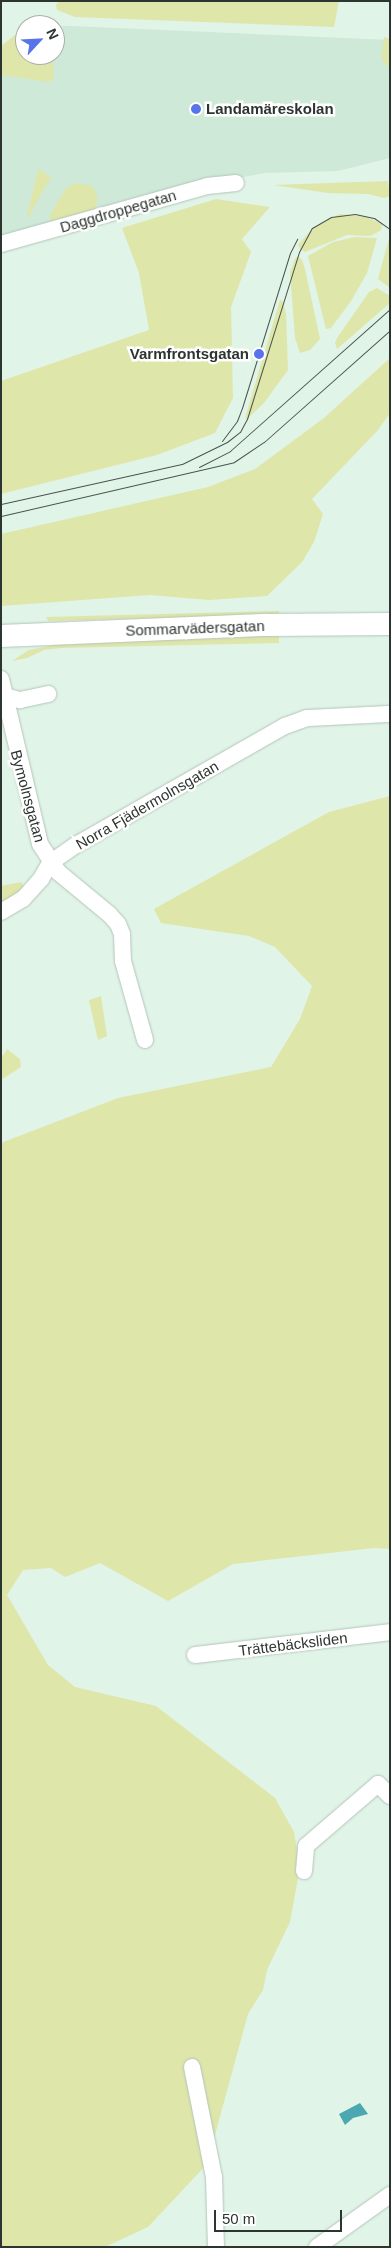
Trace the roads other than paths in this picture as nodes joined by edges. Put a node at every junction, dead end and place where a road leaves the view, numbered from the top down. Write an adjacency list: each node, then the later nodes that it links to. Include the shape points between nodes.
1 (236, 183): 2 (street, Daggdroppegatan, via 207,186)
2 (1, 244)
3 (390, 624): 4 (street, Sommarvädersgatan, via 268,625)
4 (1, 636)
5 (3, 690): 6 (street, via 20,700); 8 (street, Bymolnsgatan, via 35,826)
6 (48, 694)
7 (390, 714): 8 (street, Norra Fjädermolnsgatan, via 307,718 276,731 96,833)
8 (50, 863): 9 (street, Norra Fjädermolnsgatan, via 23,899); 10 (street, Bymolnsgatan, via 118,924 122,934 123,961)
9 (1, 912)
10 (145, 1040)
11 (390, 1632): 12 (street, Trättebäcksliden)
12 (196, 1655)
13 (390, 1796): 14 (street, via 378,1784 306,1846)
14 (304, 1871)
15 (192, 2067): 17 (street, via 214,2177)
16 (390, 2195): 18 (street)
17 (216, 2247)
18 (317, 2247)

